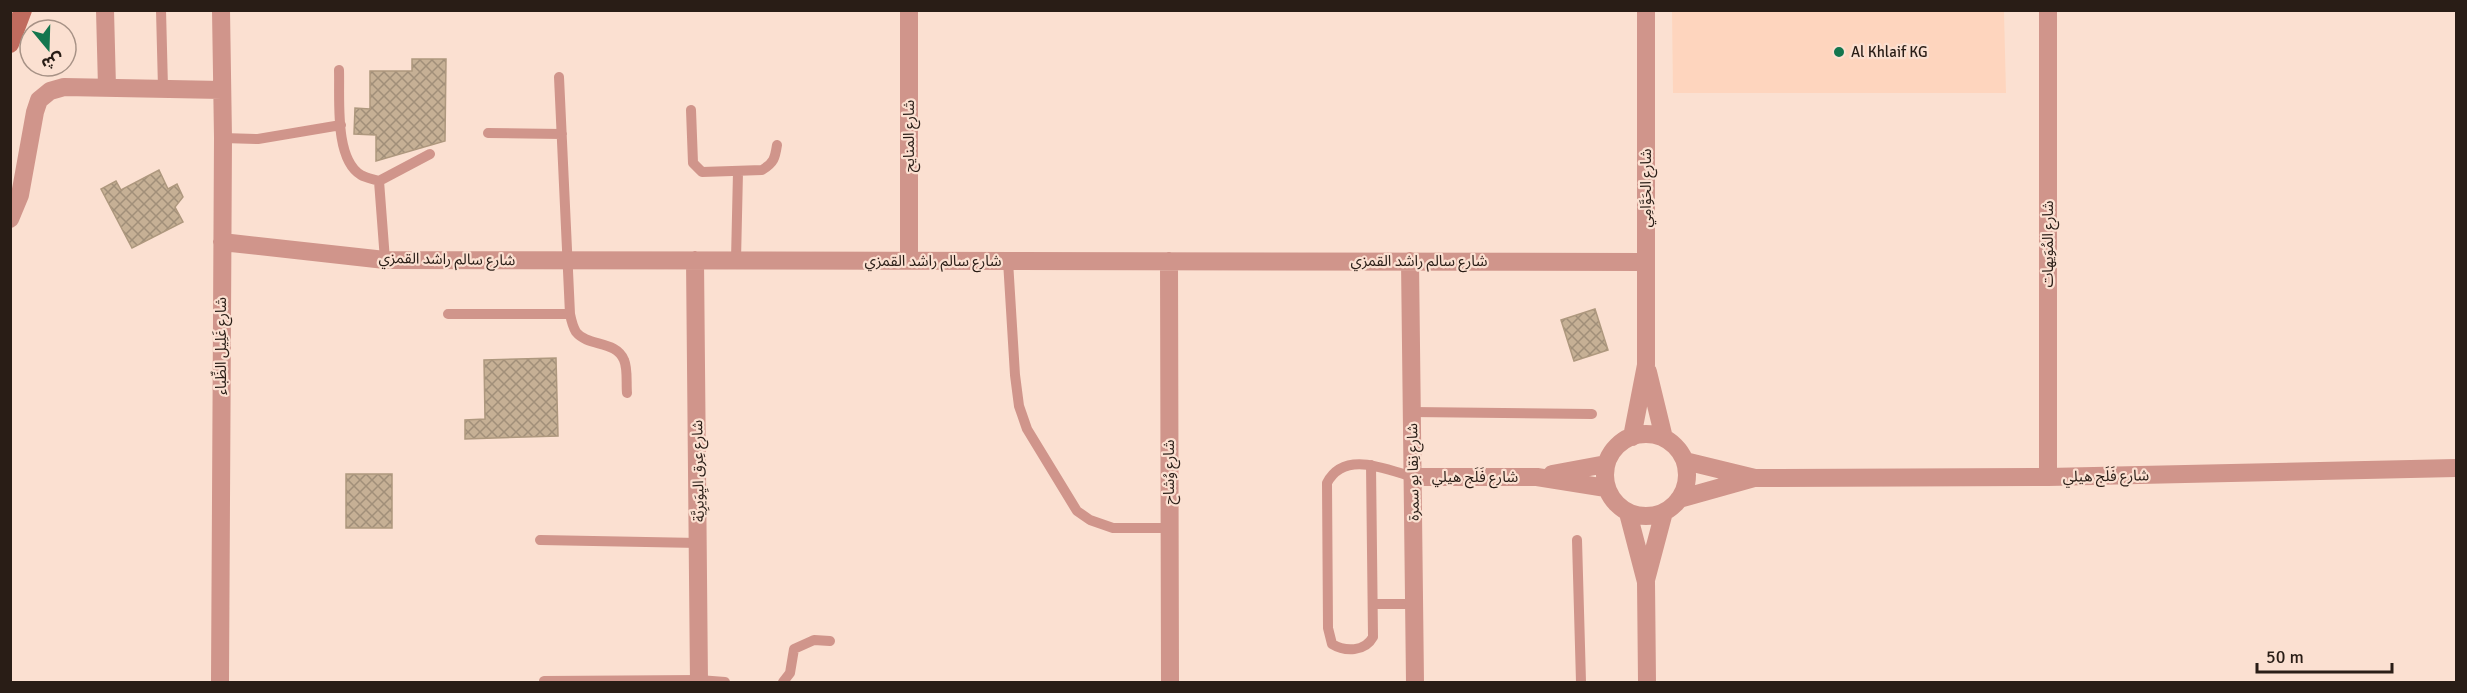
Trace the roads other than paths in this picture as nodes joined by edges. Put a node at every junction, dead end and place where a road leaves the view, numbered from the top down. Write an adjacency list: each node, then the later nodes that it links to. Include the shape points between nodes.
1 (23, 10): 8 (main road)
2 (105, 10): 11 (street)
3 (161, 10): 12 (lane)
4 (221, 10): 13 (street, شارع غَلِيل الظِّباء)
5 (909, 10): 29 (street, شارع المنايح)
6 (1646, 10): 33 (street, شارع الحَوَّامِي)
7 (2048, 10): 48 (street, شارع المُوَيهات)
8 (10, 44)
9 (339, 70): 15 (lane)
10 (559, 77): 17 (lane)
11 (108, 87): 12 (street); 23 (street, via 64,87 39,100 20,195)
12 (164, 88): 13 (street)
13 (222, 90): 18 (street, شارع غَلِيل الظِّباء)
14 (691, 110): 21 (lane, via 693,163 697,169)
15 (341, 125): 18 (lane, via 258,139); 22 (lane, via 347,158 360,175)
16 (488, 133): 17 (lane)
17 (562, 134): 26 (lane)
18 (223, 138): 24 (street, شارع غَلِيل الظِّباء)
19 (777, 145): 21 (lane, via 771,165 762,170)
20 (430, 154): 22 (lane)
21 (738, 172): 28 (lane)
22 (379, 181): 25 (lane)
23 (10, 219)
24 (222, 242): 25 (street, شارع سالم راشد القمزي); 64 (street, شارع غَلِيل الظِّباء)
25 (384, 260): 26 (street, شارع سالم راشد القمزي)
26 (567, 260): 27 (street, شارع سالم راشد القمزي); 35 (lane)
27 (695, 260): 28 (street, شارع سالم راشد القمزي); 57 (street, شارع عِرق اليِوَيرِيَّة)
28 (736, 260): 29 (street, شارع سالم راشد القمزي)
29 (909, 261): 30 (street, شارع سالم راشد القمزي)
30 (1008, 261): 31 (street, شارع سالم راشد القمزي); 54 (lane, via 1019,406 1027,429 1077,512 1113,528)
31 (1169, 261): 32 (street, شارع سالم راشد القمزي); 54 (street, شارع وُشاح)
32 (1410, 261): 33 (street, شارع سالم راشد القمزي); 38 (street, شارع نِقا بو سمرة)
33 (1646, 262): 36 (street, شارع الحَوَّامِي)
34 (448, 314): 35 (lane)
35 (570, 314): 37 (lane, via 575,331 583,338 620,354 625,361)
36 (1646, 365): 40 (street, شارع الحَوَّامِي); 41 (street, شارع الحَوَّامِي)
37 (627, 393)
38 (1412, 412): 39 (lane); 46 (street, شارع نِقا بو سمرة)
39 (1592, 414)
40 (1632, 437): 41 (street, via 1648,434); 43 (street, via 1616,447)
41 (1664, 438): 42 (street)
42 (1684, 461): 49 (street, شارع فَلَج هيلي); 51 (street, via 1686,480)
43 (1606, 464): 47 (street, شارع فَلَج هيلي); 50 (street)
44 (1371, 465): 46 (lane); 59 (lane); 59 (lane, via 1341,466 1327,483 1328,628 1332,644 1340,649 1369,644)
45 (2457, 468): 48 (street, شارع فَلَج هيلي)
46 (1413, 477): 47 (street, شارع فَلَج هيلي); 60 (street, شارع نِقا بو سمرة)
47 (1537, 477): 50 (street, شارع فَلَج هيلي)
48 (2048, 477): 49 (street, شارع فَلَج هيلي)
49 (1755, 478): 51 (street, شارع فَلَج هيلي)
50 (1606, 488): 53 (street, via 1614,502)
51 (1680, 499): 52 (street)
52 (1664, 512): 53 (street, via 1652,516); 58 (street)
53 (1628, 513): 58 (street)
54 (1169, 528): 67 (street, شارع وُشاح)
55 (540, 540): 57 (lane)
56 (1577, 540): 69 (lane)
57 (699, 543): 63 (street, شارع عِرق اليِوَيرِيَّة)
58 (1646, 582): 70 (street)
59 (1374, 604): 60 (lane)
60 (1414, 604): 68 (street, شارع نِقا بو سمرة)
61 (830, 641): 66 (lane, via 814,640 794,649 790,673)
62 (544, 681): 63 (lane)
63 (699, 681): 65 (lane)
64 (220, 682)
65 (725, 682)
66 (783, 682)
67 (1170, 682)
68 (1415, 682)
69 (1581, 682)
70 (1647, 682)

